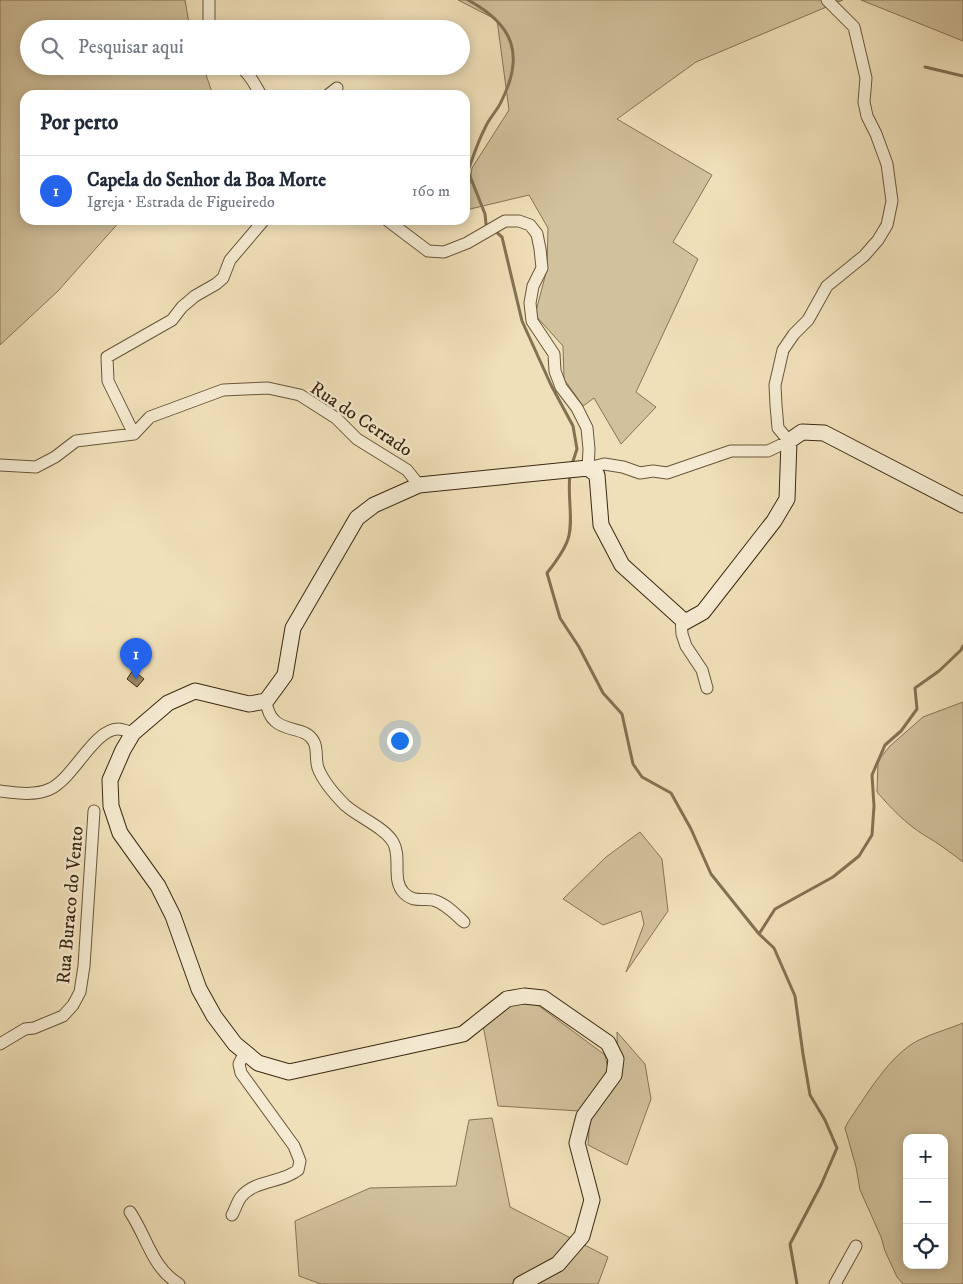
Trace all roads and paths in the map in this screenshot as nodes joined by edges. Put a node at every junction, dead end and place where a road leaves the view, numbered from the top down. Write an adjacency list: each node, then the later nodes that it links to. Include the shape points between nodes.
1 (209, 0): 3 (street)
2 (826, 0): 9 (street, via 854,27 866,78 864,102 867,116 887,164 892,202 887,225 878,240 864,256 827,286 808,320 783,350 775,385 776,405 778,428)
3 (209, 20)
4 (248, 75): 5 (street)
5 (258, 90)
6 (260, 225): 8 (street, via 230,260 224,278 195,296 172,320 106,357 108,381)
7 (394, 225): 11 (street, via 428,251 444,252 505,221 530,224 537,234 542,268 533,286 530,303 532,321 554,354 561,387 587,428 589,449)
8 (134, 434): 10 (street, via 76,441 36,467); 12 (street, Rua do Cerrado, via 150,417 223,390 268,388 300,395 336,418 357,439 407,470)
9 (789, 441): 11 (street, via 768,451 731,451 667,473 640,472 604,464); 13 (street, via 802,432 824,433); 14 (street, via 787,499 774,521 703,612 685,622)
10 (0, 465)
11 (577, 469): 12 (street); 14 (street, via 597,475 601,525 622,565)
12 (419, 485): 16 (street, via 374,505 357,518 293,628 285,674)
13 (963, 505)
14 (681, 618): 15 (street, via 686,646 702,670)
15 (708, 688)
16 (266, 701): 17 (street, via 248,704 194,691 168,703); 20 (street, via 275,721 307,734 313,740 319,769 345,805 394,843 399,886 405,894 419,901 432,900 443,905)
17 (133, 734): 18 (street, via 117,729 100,736 64,779 51,789 39,793); 22 (street, via 110,780 111,806 120,833 158,886 173,916 199,989 214,1016)
18 (0, 791)
19 (94, 811): 21 (street, Rua Buraco do Vento, via 80,992 63,1016 25,1030)
20 (464, 922)
21 (0, 1044)
22 (245, 1052): 24 (street, via 239,1064 241,1073 294,1146 300,1161 298,1170 290,1177 271,1181 241,1197); 27 (street, via 258,1063 289,1072 463,1034 507,999 524,996 543,998 608,1043 616,1059 614,1075 584,1116 577,1142 592,1200 582,1236 558,1264)
23 (130, 1212): 26 (street, via 160,1269)
24 (232, 1216)
25 (856, 1246): 28 (street)
26 (179, 1284)
27 (522, 1284)
28 (835, 1284)

